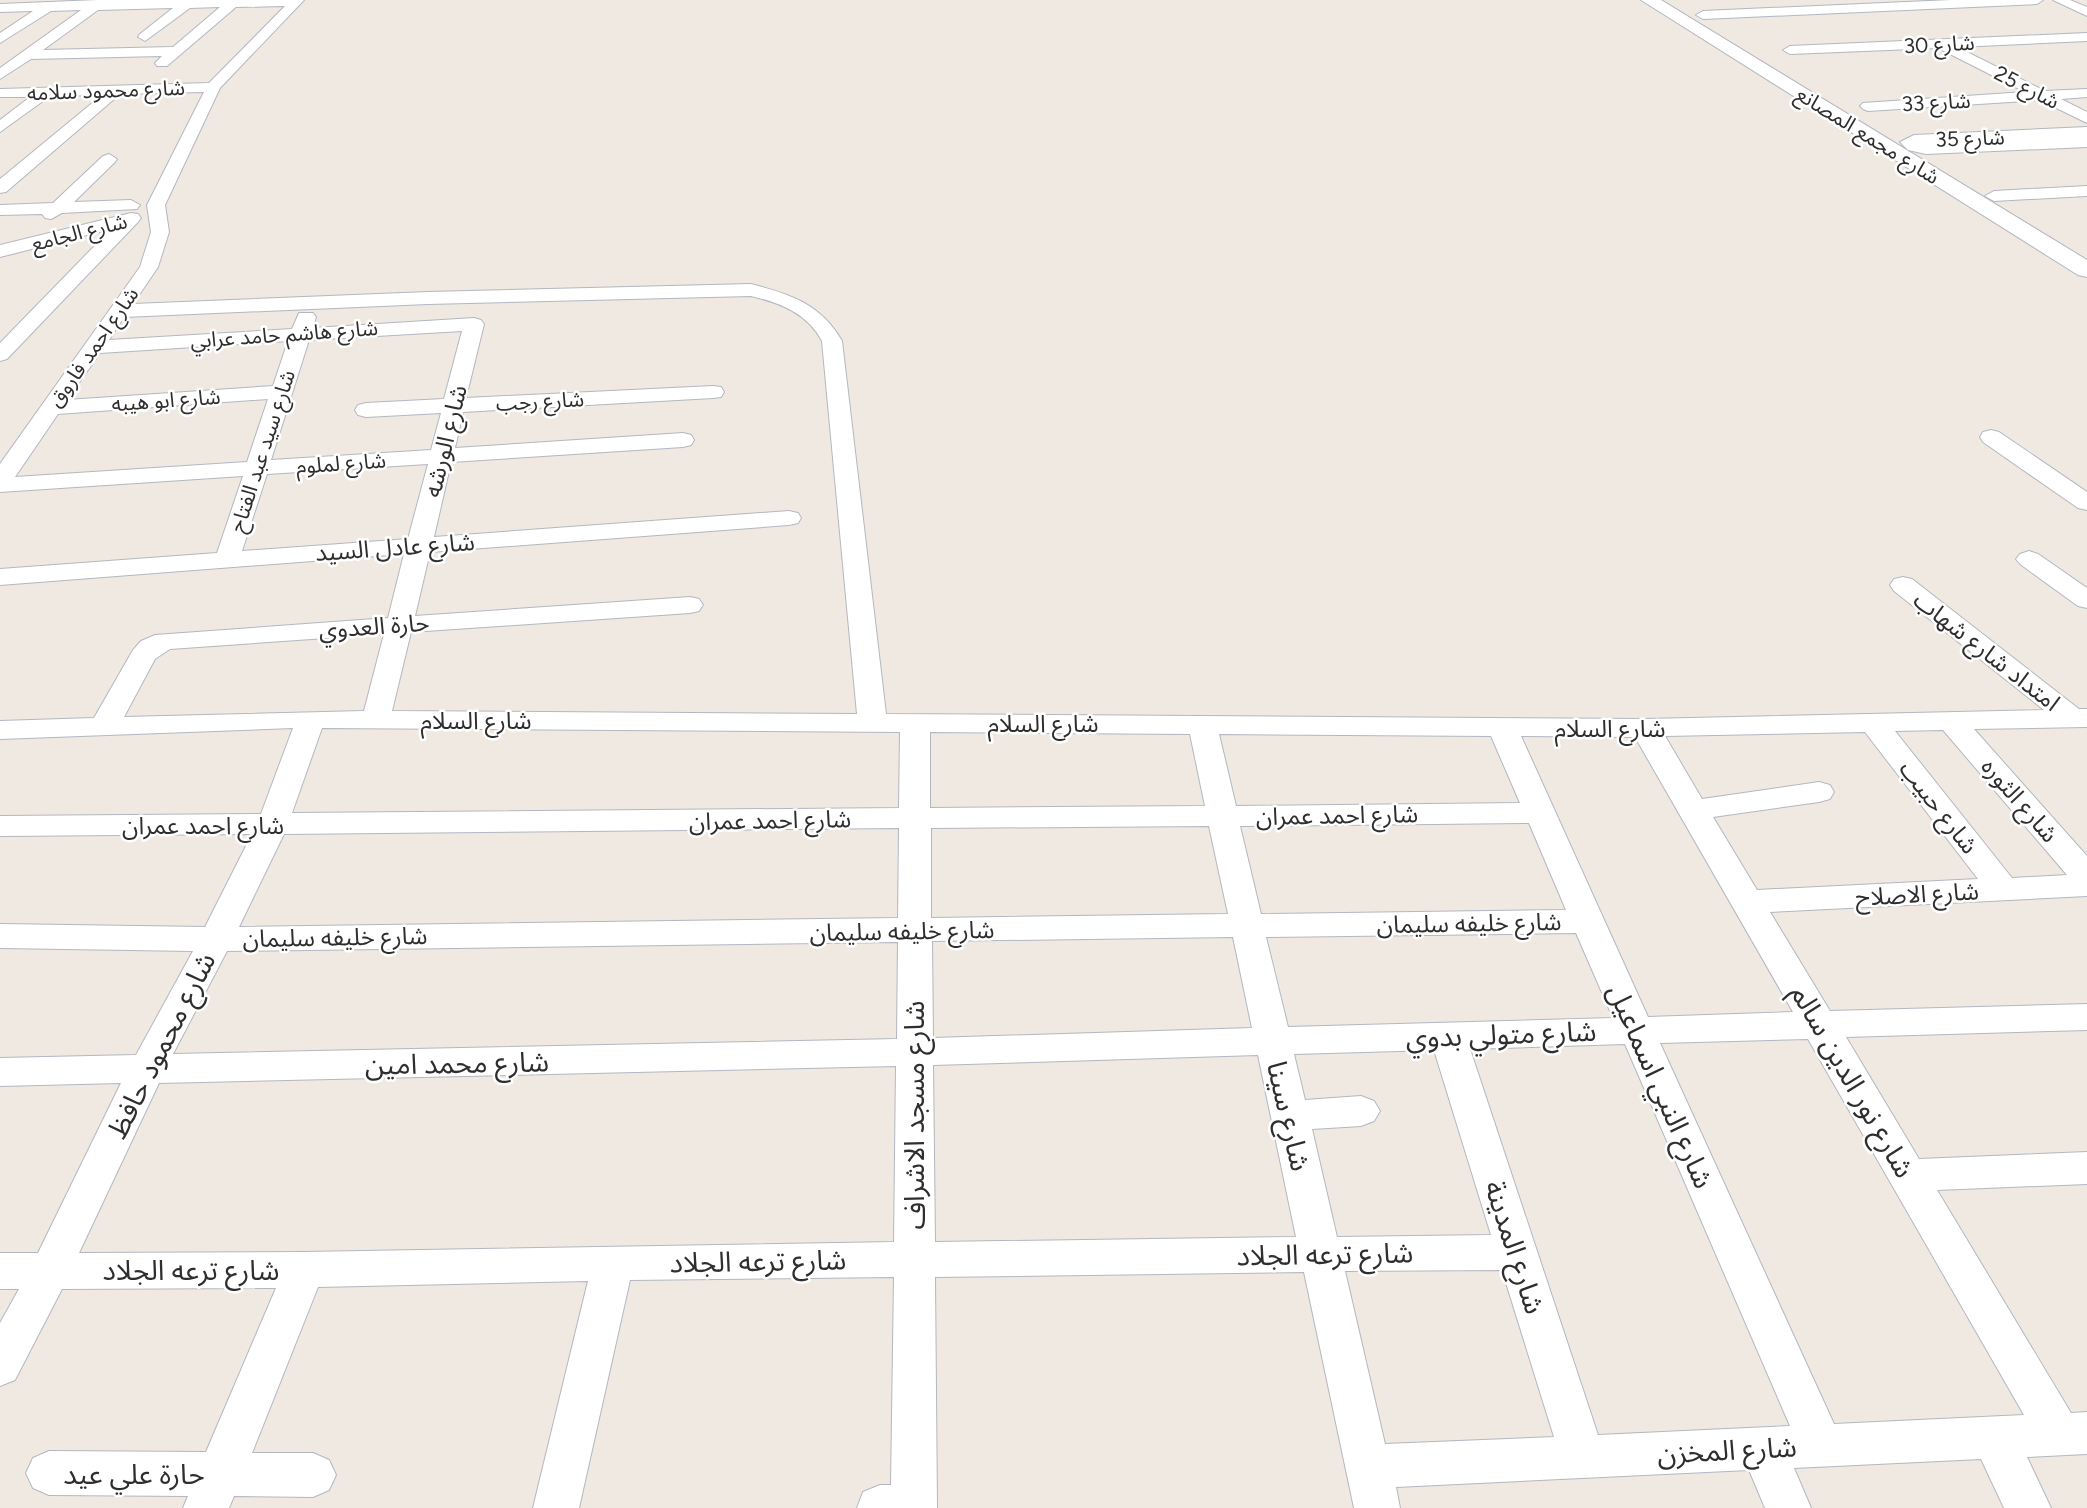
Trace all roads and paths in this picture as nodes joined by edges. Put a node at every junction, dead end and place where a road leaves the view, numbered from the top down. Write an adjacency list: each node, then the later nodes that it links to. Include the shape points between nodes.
1 (11, 0): 11 (street)
2 (1648, 0): 58 (street, شارع مجمع المصانع)
3 (1853, 0): 13 (street)
4 (2037, 0): 13 (street)
5 (2059, 0): 14 (street)
6 (236, 1): 7 (street); 9 (street); 19 (street)
7 (297, 1): 36 (street)
8 (145, 2): 9 (street); 10 (street); 17 (street)
9 (190, 2): 20 (street)
10 (100, 3): 12 (street); 24 (street)
11 (0, 7): 12 (street)
12 (48, 7): 23 (street)
13 (1868, 8): 15 (street); 16 (street)
14 (2087, 12)
15 (1703, 15)
16 (1892, 20)
17 (121, 22)
18 (1916, 32): 25 (street, شارع 25)
19 (194, 36): 20 (street); 28 (street)
20 (145, 37): 22 (street)
21 (2087, 37): 25 (street, شارع 30)
22 (111, 38)
23 (0, 39)
24 (48, 39): 26 (street); 30 (street)
25 (1940, 43): 27 (street, شارع 30); 32 (street, شارع 25)
26 (73, 46): 29 (street); 30 (street); 35 (street)
27 (1790, 50)
28 (176, 51): 29 (street); 37 (street)
29 (127, 53): 38 (street)
30 (26, 55): 34 (street)
31 (2004, 61): 32 (street)
32 (1977, 62): 33 (street); 41 (street, شارع 25)
33 (1950, 63)
34 (0, 75)
35 (46, 79): 38 (street, شارع محمود سلامه); 39 (street, شارع محمود سلامه, via 22,92); 44 (street)
36 (212, 87): 37 (street, شارع محمود سلامه); 52 (street)
37 (123, 89): 38 (street, شارع محمود سلامه); 48 (street)
38 (81, 90)
39 (0, 93)
40 (2087, 93): 41 (street, شارع 33)
41 (2044, 96): 42 (street, شارع 33); 43 (street, شارع 25)
42 (1868, 106)
43 (2087, 118)
44 (0, 127)
45 (2087, 132): 46 (street, شارع 35, via 1908,142 1926,149)
46 (2087, 142)
47 (109, 159): 51 (street)
48 (0, 188)
49 (2087, 191): 50 (street)
50 (1994, 195)
51 (57, 208): 52 (street); 53 (street); 55 (street)
52 (157, 208): 54 (street, شارع الجامع); 60 (street, شارع احمد فاروق, via 160,232 155,255)
53 (0, 209)
54 (131, 218): 55 (street, شارع الجامع); 64 (street)
55 (18, 247): 56 (street, شارع الجامع); 57 (street)
56 (0, 251)
57 (0, 264)
58 (2086, 269)
59 (310, 303): 60 (street); 62 (street, شارع سيد عبد الفتاح); 88 (street, via 751,290 807,311 825,325 832,341)
60 (119, 311): 63 (street, شارع احمد فاروق)
61 (474, 325): 62 (street, شارع هاشم حامد عرابي); 67 (street, شارع الورشه)
62 (301, 333): 63 (street, شارع هاشم حامد عرابي); 66 (street, شارع سيد عبد الفتاح)
63 (92, 347): 68 (street, شارع احمد فاروق)
64 (0, 355)
65 (713, 391): 67 (street, شارع رجب)
66 (281, 392): 68 (street, شارع ابو هيبه); 73 (street, شارع سيد عبد الفتاح)
67 (454, 405): 69 (street, شارع رجب); 72 (street, شارع الورشه)
68 (50, 408): 74 (street, شارع احمد فاروق)
69 (366, 410)
70 (1991, 437): 75 (street)
71 (683, 440): 72 (street, شارع لملوم)
72 (442, 456): 73 (street, شارع لملوم); 77 (street, شارع الورشه)
73 (257, 469): 74 (street, شارع لملوم); 79 (street, شارع سيد عبد الفتاح)
74 (0, 483)
75 (2087, 503)
76 (789, 518): 77 (street, شارع عادل السيد)
77 (418, 545): 79 (street, شارع عادل السيد); 84 (street, شارع الورشه)
78 (2029, 559): 82 (street)
79 (227, 560): 80 (street, شارع عادل السيد)
80 (0, 577)
81 (1903, 585): 85 (street, امتداد شارع شهاب)
82 (2087, 600)
83 (690, 605): 84 (street, حارة العدوي)
84 (400, 624): 87 (street, شارع الورشه); 93 (street, حارة العدوي, via 165,641 143,656)
85 (2079, 718): 90 (street, شارع السلام)
86 (311, 719): 87 (street, شارع السلام); 93 (street, شارع السلام); 102 (street, شارع محمود حافظ)
87 (376, 719): 88 (street, شارع السلام)
88 (872, 722): 89 (street, شارع السلام)
89 (915, 722): 91 (street, شارع السلام); 101 (street, شارع مسجد الاشراف)
90 (1952, 722): 92 (street, شارع السلام); 104 (street, شارع الثوره)
91 (1202, 724): 94 (street, شارع السلام); 100 (street, شارع سينا)
92 (1875, 725): 95 (street, شارع السلام); 106 (street, شارع حبيب)
93 (104, 726): 96 (street, شارع السلام)
94 (1502, 727): 95 (street, شارع السلام); 99 (street, شارع النبي اسماعيل)
95 (1645, 728): 98 (street, شارع نور الدين سالم)
96 (0, 730)
97 (1819, 792): 98 (street)
98 (1693, 810): 107 (street, شارع نور الدين سالم)
99 (1539, 813): 100 (street, شارع احمد عمران); 108 (street, شارع النبي اسماعيل)
100 (1222, 816): 101 (street, شارع احمد عمران); 109 (street, شارع سينا)
101 (914, 819): 102 (street, شارع احمد عمران); 110 (street, شارع مسجد الاشراف)
102 (272, 824): 103 (street, شارع احمد عمران); 112 (street, شارع محمود حافظ)
103 (0, 826)
104 (2087, 877)
105 (2087, 885): 106 (street, شارع الاصلاح)
106 (2003, 890): 107 (street, شارع الاصلاح)
107 (1747, 902): 114 (street, شارع نور الدين سالم)
108 (1587, 921): 109 (street, شارع خليفه سليمان); 115 (street, شارع النبي اسماعيل)
109 (1247, 927): 110 (street, شارع خليفه سليمان); 117 (street, شارع سينا)
110 (915, 932): 112 (street, شارع خليفه سليمان); 118 (street, شارع مسجد الاشراف)
111 (0, 936): 112 (street, شارع خليفه سليمان)
112 (216, 939): 119 (street, شارع محمود حافظ)
113 (2087, 1017): 114 (street, شارع متولي بدوي)
114 (1820, 1025): 115 (street, شارع متولي بدوي); 124 (street, شارع نور الدين سالم)
115 (1636, 1030): 116 (street, شارع متولي بدوي); 135 (street, شارع النبي اسماعيل)
116 (1448, 1036): 117 (street, شارع متولي بدوي); 125 (street, شارع المدينة)
117 (1272, 1041): 118 (street, شارع متولي بدوي); 122 (street, شارع سينا)
118 (914, 1052): 119 (street, شارع محمد امين); 127 (street, شارع مسجد الاشراف)
119 (146, 1070): 120 (street, شارع محمد امين); 130 (street, شارع محمود حافظ)
120 (0, 1072)
121 (1361, 1111): 122 (street)
122 (1289, 1116): 126 (street, شارع سينا)
123 (2087, 1168): 124 (street)
124 (1908, 1175): 133 (street, شارع نور الدين سالم)
125 (1517, 1252): 126 (street, شارع ترعه الجلاد); 137 (street, شارع المدينة)
126 (1320, 1254): 127 (street, شارع ترعه الجلاد); 140 (street, شارع سينا)
127 (914, 1258): 128 (street, شارع ترعه الجلاد); 143 (street, شارع مسجد الاشراف)
128 (613, 1263): 131 (street, شارع ترعه الجلاد); 142 (street)
129 (0, 1270): 130 (street, شارع ترعه الجلاد)
130 (51, 1270): 131 (street, شارع ترعه الجلاد); 132 (street, شارع محمود حافظ)
131 (304, 1270): 141 (street)
132 (0, 1367)
133 (2074, 1434): 134 (street, شارع المخزن)
134 (1994, 1439): 135 (street, شارع المخزن); 145 (street)
135 (1821, 1446): 136 (street, شارع المخزن)
136 (1763, 1448): 137 (street, شارع المخزن); 144 (street)
137 (1583, 1457): 140 (street, شارع المخزن)
138 (49, 1473): 141 (street, حارة علي عيد)
139 (313, 1475): 141 (street, حارة علي عيد)
140 (1373, 1488)
141 (213, 1491)
142 (556, 1508)
143 (902, 1508)
144 (1788, 1508)
145 (2028, 1508)

